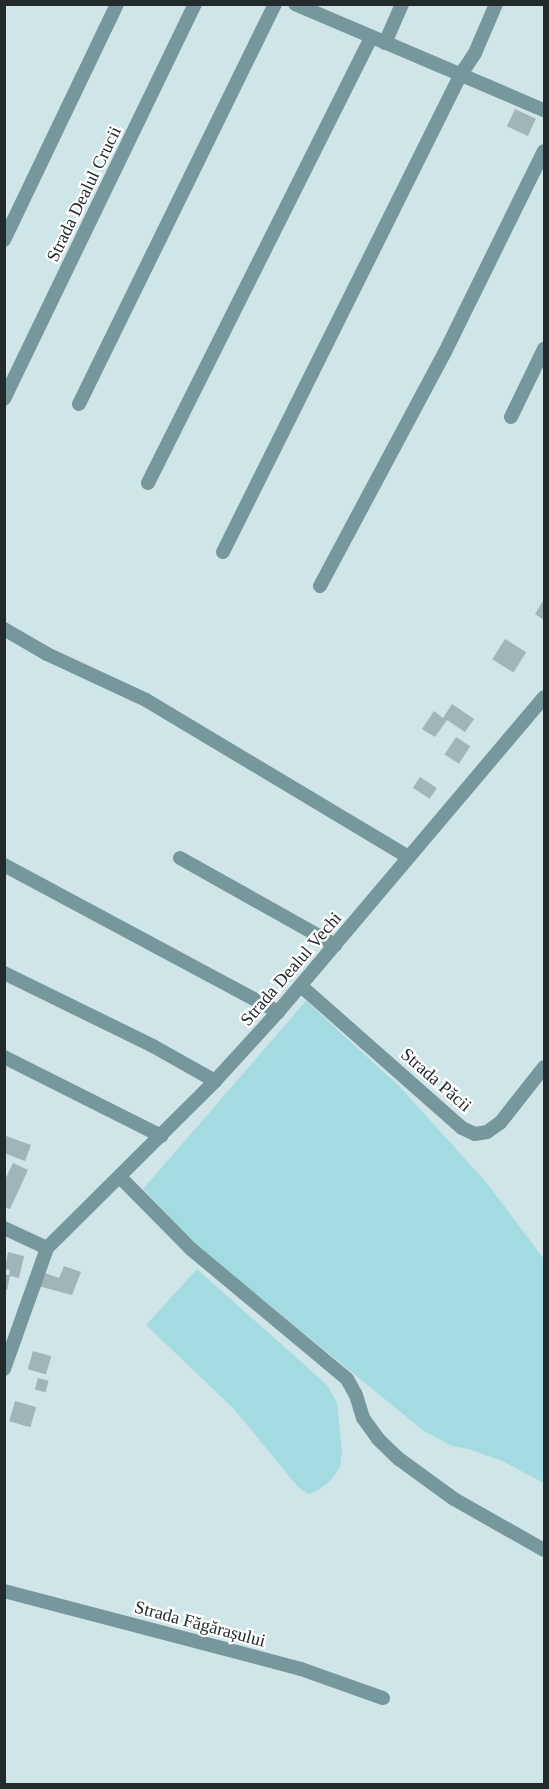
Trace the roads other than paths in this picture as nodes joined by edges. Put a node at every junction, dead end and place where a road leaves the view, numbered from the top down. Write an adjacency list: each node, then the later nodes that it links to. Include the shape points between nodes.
1 (117, 4): 13 (street)
2 (195, 4): 15 (street, Strada Dealul Crucii)
3 (275, 4): 16 (street)
4 (295, 4): 7 (street)
5 (402, 4): 9 (street)
6 (496, 4): 10 (street, via 475,53)
7 (314, 8): 8 (street)
8 (371, 38): 9 (street); 18 (street)
9 (385, 43): 10 (street)
10 (461, 74): 11 (street); 19 (street)
11 (544, 107)
12 (544, 151): 20 (street, via 445,352)
13 (4, 240)
14 (544, 349): 17 (street)
15 (4, 399)
16 (79, 404)
17 (511, 417)
18 (148, 483)
19 (224, 552)
20 (320, 586)
21 (4, 629): 23 (street, via 47,654 146,700)
22 (544, 697): 23 (street, Strada Dealul Vechi)
23 (408, 857): 26 (street, Strada Dealul Vechi)
24 (180, 858): 26 (street)
25 (4, 865): 29 (street)
26 (335, 945): 28 (street, Strada Dealul Vechi)
27 (4, 973): 32 (street)
28 (301, 986): 29 (street, Strada Dealul Vechi); 31 (street, Strada Păcii, via 462,1128 475,1134 487,1132 500,1122)
29 (278, 1012): 32 (street, Strada Dealul Vechi)
30 (4, 1057): 33 (street)
31 (544, 1067)
32 (216, 1081): 33 (street, Strada Dealul Vechi)
33 (161, 1136): 34 (street, Strada Dealul Vechi)
34 (120, 1177): 36 (street, Strada Dealul Vechi); 38 (street, via 190,1249 347,1379 357,1395 363,1418 399,1459 454,1499)
35 (4, 1228): 36 (street)
36 (47, 1248): 37 (street)
37 (6, 1362)
38 (544, 1550)
39 (4, 1591): 40 (street, Strada Făgărașului, via 301,1670)
40 (384, 1698)

